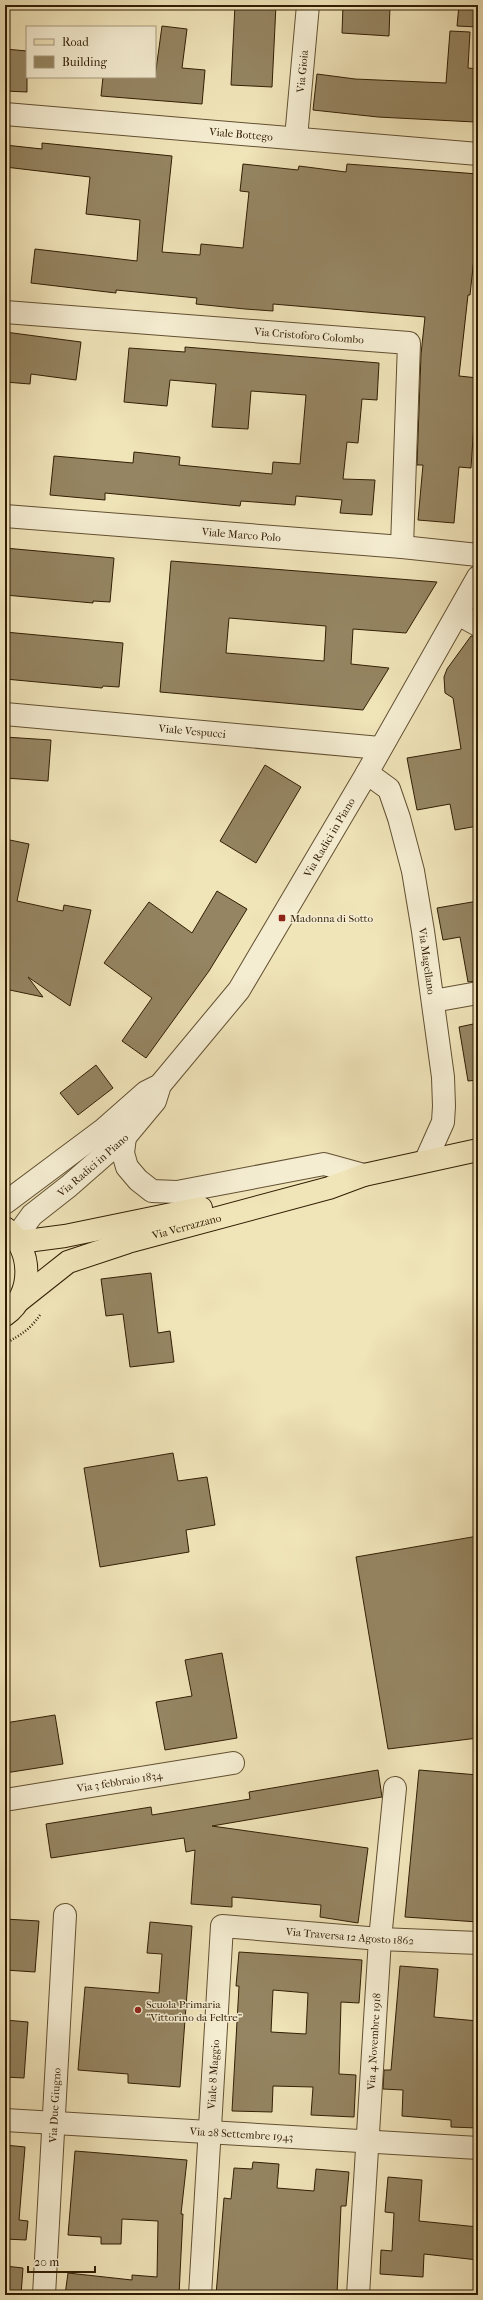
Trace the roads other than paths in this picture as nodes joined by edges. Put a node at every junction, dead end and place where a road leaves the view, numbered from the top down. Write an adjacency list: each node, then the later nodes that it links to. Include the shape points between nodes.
1 (308, 5): 3 (street, Via Gioia)
2 (5, 114): 3 (street, Viale Bottego)
3 (296, 138): 4 (street, Viale Bottego)
4 (478, 154)
5 (5, 312): 7 (street, Via Cristoforo Colombo, via 409,343)
6 (5, 516): 7 (street, Viale Marco Polo)
7 (402, 547): 8 (street, Viale Marco Polo)
8 (478, 555)
9 (478, 577): 10 (street, Via Radici in Piano)
10 (458, 614): 11 (street); 13 (street, Via Radici in Piano)
11 (478, 625)
12 (5, 714): 13 (street, Viale Vespucci)
13 (380, 748): 14 (street, Via Radici in Piano)
14 (367, 773): 16 (street, Via Magellano, via 389,789 399,818 412,871); 17 (street, Via Radici in Piano, via 239,990)
15 (478, 993): 16 (street)
16 (433, 1001): 20 (street, Via Magellano, via 443,1077 443,1122)
17 (160, 1085): 18 (street, Via Radici in Piano, via 155,1101); 22 (street, Via Radici in Piano, via 146,1092 104,1129)
18 (125, 1137): 21 (street, Via Verrazzano, via 123,1153 127,1167 152,1191 177,1192 324,1164); 23 (street, Via Radici in Piano, via 32,1215)
19 (478, 1150): 20 (main road, Via Verrazzano)
20 (426, 1160): 21 (main road, Via Verrazzano)
21 (364, 1175): 23 (main road, Via Verrazzano, via 324,1176 206,1207 65,1236); 24 (main road, Via Verrazzano, via 329,1188 128,1242 68,1262)
22 (5, 1203)
23 (13, 1236): 24 (main road, via 27,1265 26,1283)
24 (20, 1300): 25 (main road)
25 (5, 1315)
26 (234, 1763): 28 (street, Via 3 febbraio 1834)
27 (395, 1788): 31 (street, Via 4 Novembre 1918)
28 (5, 1800)
29 (65, 1915): 34 (street, Via Due Giugno)
30 (222, 1926): 31 (street, Via Traversa 12 Agosto 1862); 35 (street, Viale 8 Maggio)
31 (380, 1939): 32 (street, Via Traversa 12 Agosto 1862); 36 (street, Via 4 Novembre 1918)
32 (478, 1943)
33 (5, 2120): 34 (street, Via 28 Settembre 1943)
34 (55, 2123): 35 (street, Via 28 Settembre 1943); 38 (street, Via Due Giugno)
35 (210, 2133): 36 (street, Via 28 Settembre 1943); 39 (street, Viale 8 Maggio)
36 (367, 2143): 37 (street, Via 28 Settembre 1943); 40 (street, Via 4 Novembre 1918)
37 (478, 2148)
38 (44, 2295)
39 (200, 2295)
40 (358, 2295)

